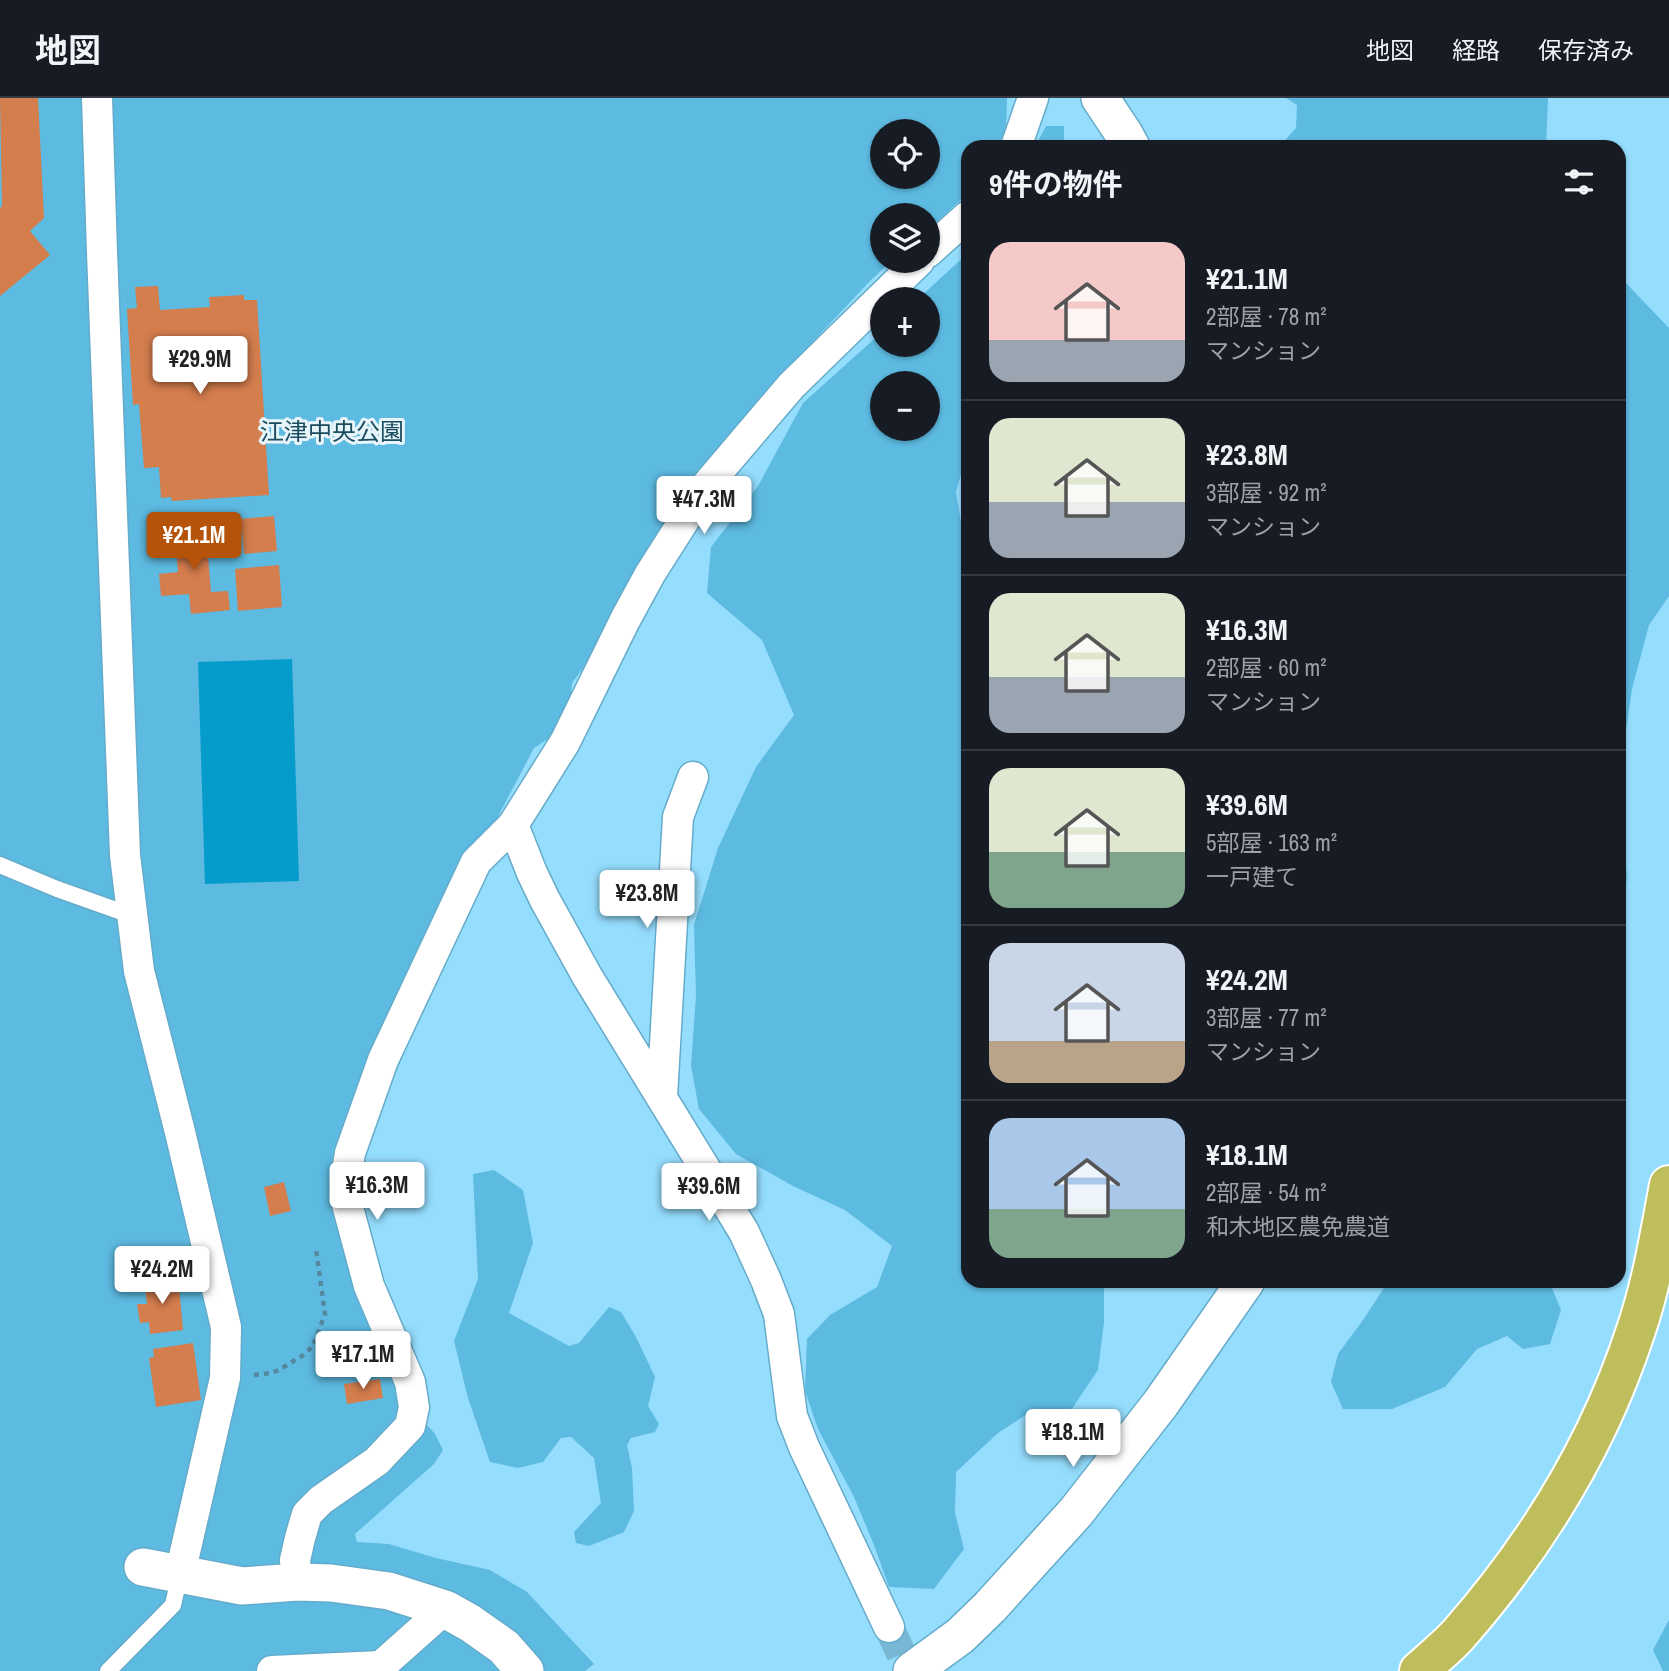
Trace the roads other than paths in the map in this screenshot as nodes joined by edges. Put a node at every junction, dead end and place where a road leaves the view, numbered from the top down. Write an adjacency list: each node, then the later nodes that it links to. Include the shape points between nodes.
1 (97, 98): 12 (street, via 125,855)
2 (1033, 98): 4 (street)
3 (1100, 98): 5 (street)
4 (1018, 140)
5 (1127, 140)
6 (961, 222): 7 (street)
7 (940, 241)
8 (907, 273): 10 (street, via 791,386 706,486 650,574 565,743)
9 (693, 777): 13 (street, via 678,817)
10 (513, 825): 13 (street, via 551,911); 18 (street, via 476,862 383,1059 350,1153 345,1184 348,1213 369,1286 410,1382 414,1407 410,1426 377,1461 307,1514 295,1560)
11 (0, 865): 12 (lane)
12 (133, 916): 17 (street, via 139,971 226,1328 225,1378)
13 (662, 1097): 20 (street, via 744,1232 765,1280 779,1314 792,1416)
14 (1669, 1185): 25 (highway, via 1637,1329 1608,1405 1572,1478 1524,1553 1457,1637)
15 (1241, 1288): 24 (street, via 1161,1403 1076,1512 990,1607)
16 (143, 1567): 17 (street)
17 (180, 1574): 18 (street, via 243,1586); 21 (lane, via 173,1605)
18 (297, 1582): 19 (street, via 389,1591)
19 (445, 1609): 22 (street, via 381,1666); 23 (street, via 504,1647)
20 (889, 1627)
21 (108, 1671)
22 (272, 1671)
23 (525, 1671)
24 (912, 1671)
25 (1419, 1671)

